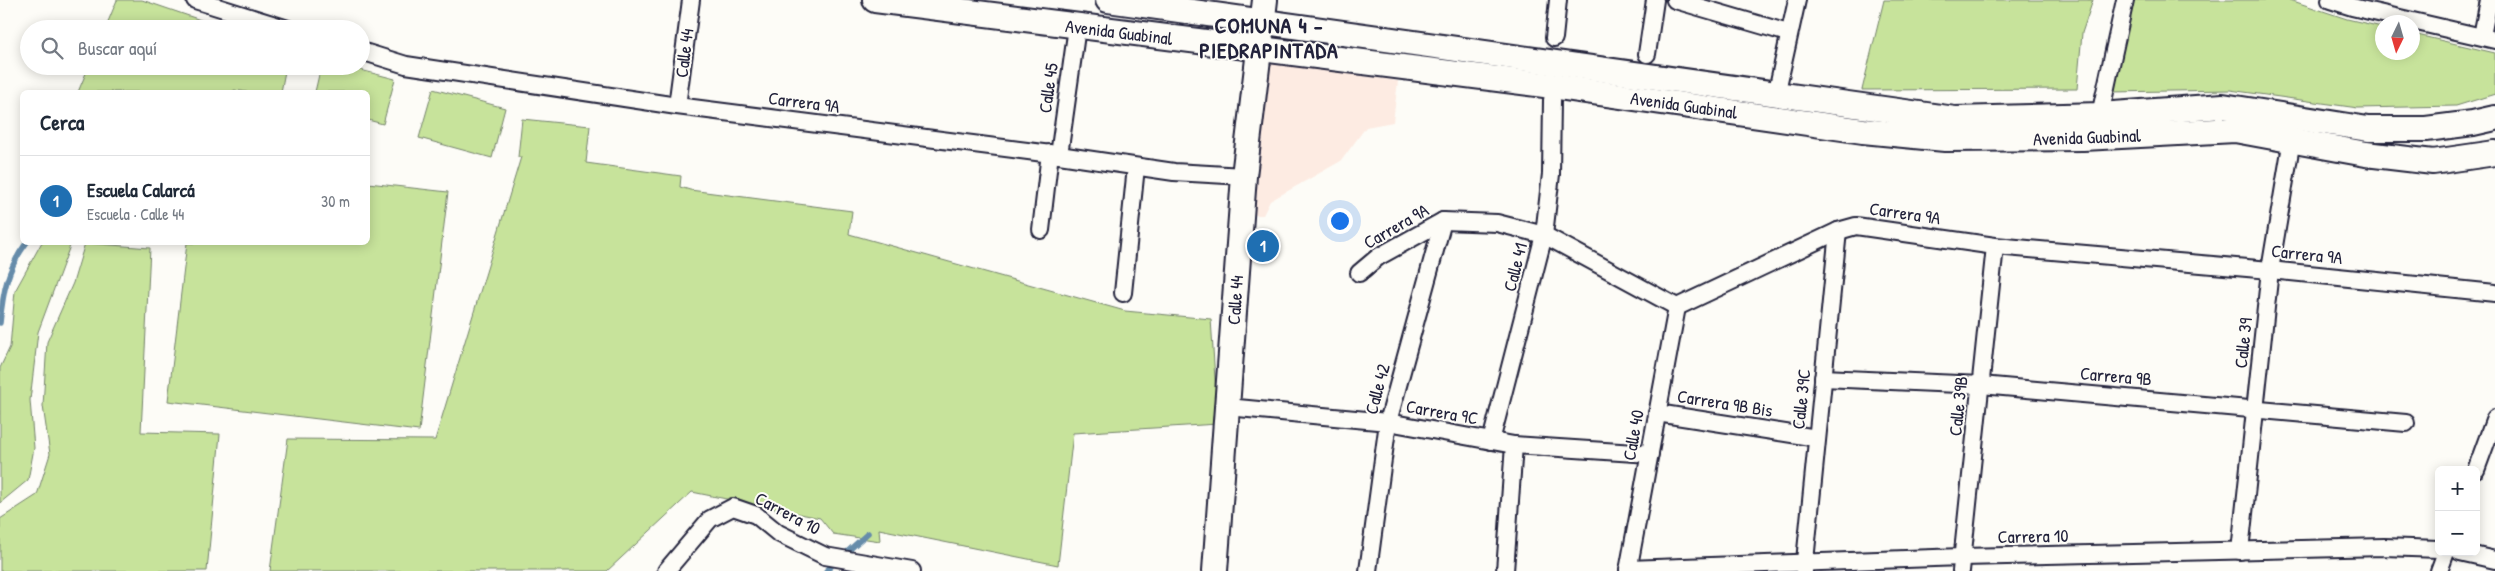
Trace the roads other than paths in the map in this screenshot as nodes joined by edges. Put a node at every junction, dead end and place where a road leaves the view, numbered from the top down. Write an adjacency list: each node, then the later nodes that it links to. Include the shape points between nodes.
1 (196, 0): 14 (street)
2 (691, 0): 24 (street, Calle 44)
3 (875, 0): 15 (main road, Avenida Guabinal)
4 (1108, 0): 13 (main road, Avenida Guabinal)
5 (1558, 0): 17 (street)
6 (1655, 0): 21 (street)
7 (1675, 0): 16 (street)
8 (1797, 0): 16 (street)
9 (2125, 0): 25 (street)
10 (2330, 0): 12 (street)
11 (2489, 0): 18 (street)
12 (2353, 4): 18 (street)
13 (1264, 10): 19 (main road, Calle 44); 22 (main road, Avenida Guabinal)
14 (259, 20)
15 (1077, 27): 19 (main road, Avenida Guabinal); 29 (street, Calle 45)
16 (1788, 33): 22 (street)
17 (1554, 38)
18 (2488, 38)
19 (1259, 50): 27 (main road, Avenida Guabinal, via 1552,86 1863,131 1945,139 2083,138 2235,130); 31 (main road, Calle 44)
20 (370, 54): 24 (street, Carrera 9A, via 406,65)
21 (1647, 54)
22 (1776, 95): 25 (main road, Avenida Guabinal, via 1955,119)
23 (1552, 100): 35 (street, Calle 41)
24 (677, 106): 29 (street, Carrera 9A)
25 (2100, 114): 26 (main road, Avenida Guabinal, via 2223,106 2377,129 2426,129)
26 (2495, 118)
27 (2292, 139): 28 (main road, Avenida Guabinal, via 2366,154 2433,162); 37 (street, Calle 39)
28 (2495, 153)
29 (1054, 154): 30 (street, Carrera 9A); 33 (street, Calle 45)
30 (1136, 167): 31 (street, Carrera 9A); 39 (street)
31 (1244, 176): 44 (main road, Calle 44)
32 (1443, 220): 35 (street, Carrera 9A, via 1497,222); 38 (street, Carrera 9A, via 1378,257); 48 (street, Calle 42)
33 (1041, 230)
34 (1838, 231): 36 (street, Carrera 9A, via 1856,226); 41 (street, Carrera 9A); 42 (street, Calle 39C)
35 (1544, 235): 41 (street, Carrera 9A); 51 (street, Calle 41)
36 (1994, 246): 37 (street, Carrera 9A); 43 (street, Calle 39B)
37 (2270, 270): 40 (street, Carrera 9A); 45 (street, Calle 39)
38 (1359, 273)
39 (1123, 292)
40 (2495, 293)
41 (1677, 307): 46 (street, Calle 40)
42 (1823, 378): 43 (street, Carrera 9B); 50 (street, Calle 39C)
43 (1981, 385): 45 (street, Carrera 9B); 60 (street, Calle 39B)
44 (1228, 395): 48 (street, Carrera 9C); 65 (main road, Calle 44)
45 (2256, 409): 49 (street, Carrera 9B); 56 (street, Calle 39)
46 (1657, 413): 50 (street, Carrera 9B Bis); 53 (street, Calle 40)
47 (2495, 418): 54 (street)
48 (1388, 422): 51 (street, Carrera 9C); 66 (street, Calle 42)
49 (2406, 423)
50 (1817, 438): 61 (street, Calle 39C)
51 (1491, 441): 52 (street, Carrera 9C)
52 (1514, 445): 53 (street, Carrera 9C); 67 (street)
53 (1650, 454): 63 (street, Calle 40)
54 (2477, 466)
55 (2435, 549): 56 (street, Carrera 10)
56 (2240, 551): 60 (street, Carrera 10)
57 (2444, 556): 68 (street)
58 (2478, 556): 59 (street)
59 (2495, 560)
60 (1961, 564): 61 (street, Carrera 10)
61 (1804, 567): 63 (street, Carrera 10)
62 (670, 570): 64 (street, Carrera 10, via 710,520 732,507 756,515 778,533 825,556)
63 (1628, 570)
64 (912, 571)
65 (1215, 571)
66 (1368, 571)
67 (1505, 571)
68 (2438, 571)

